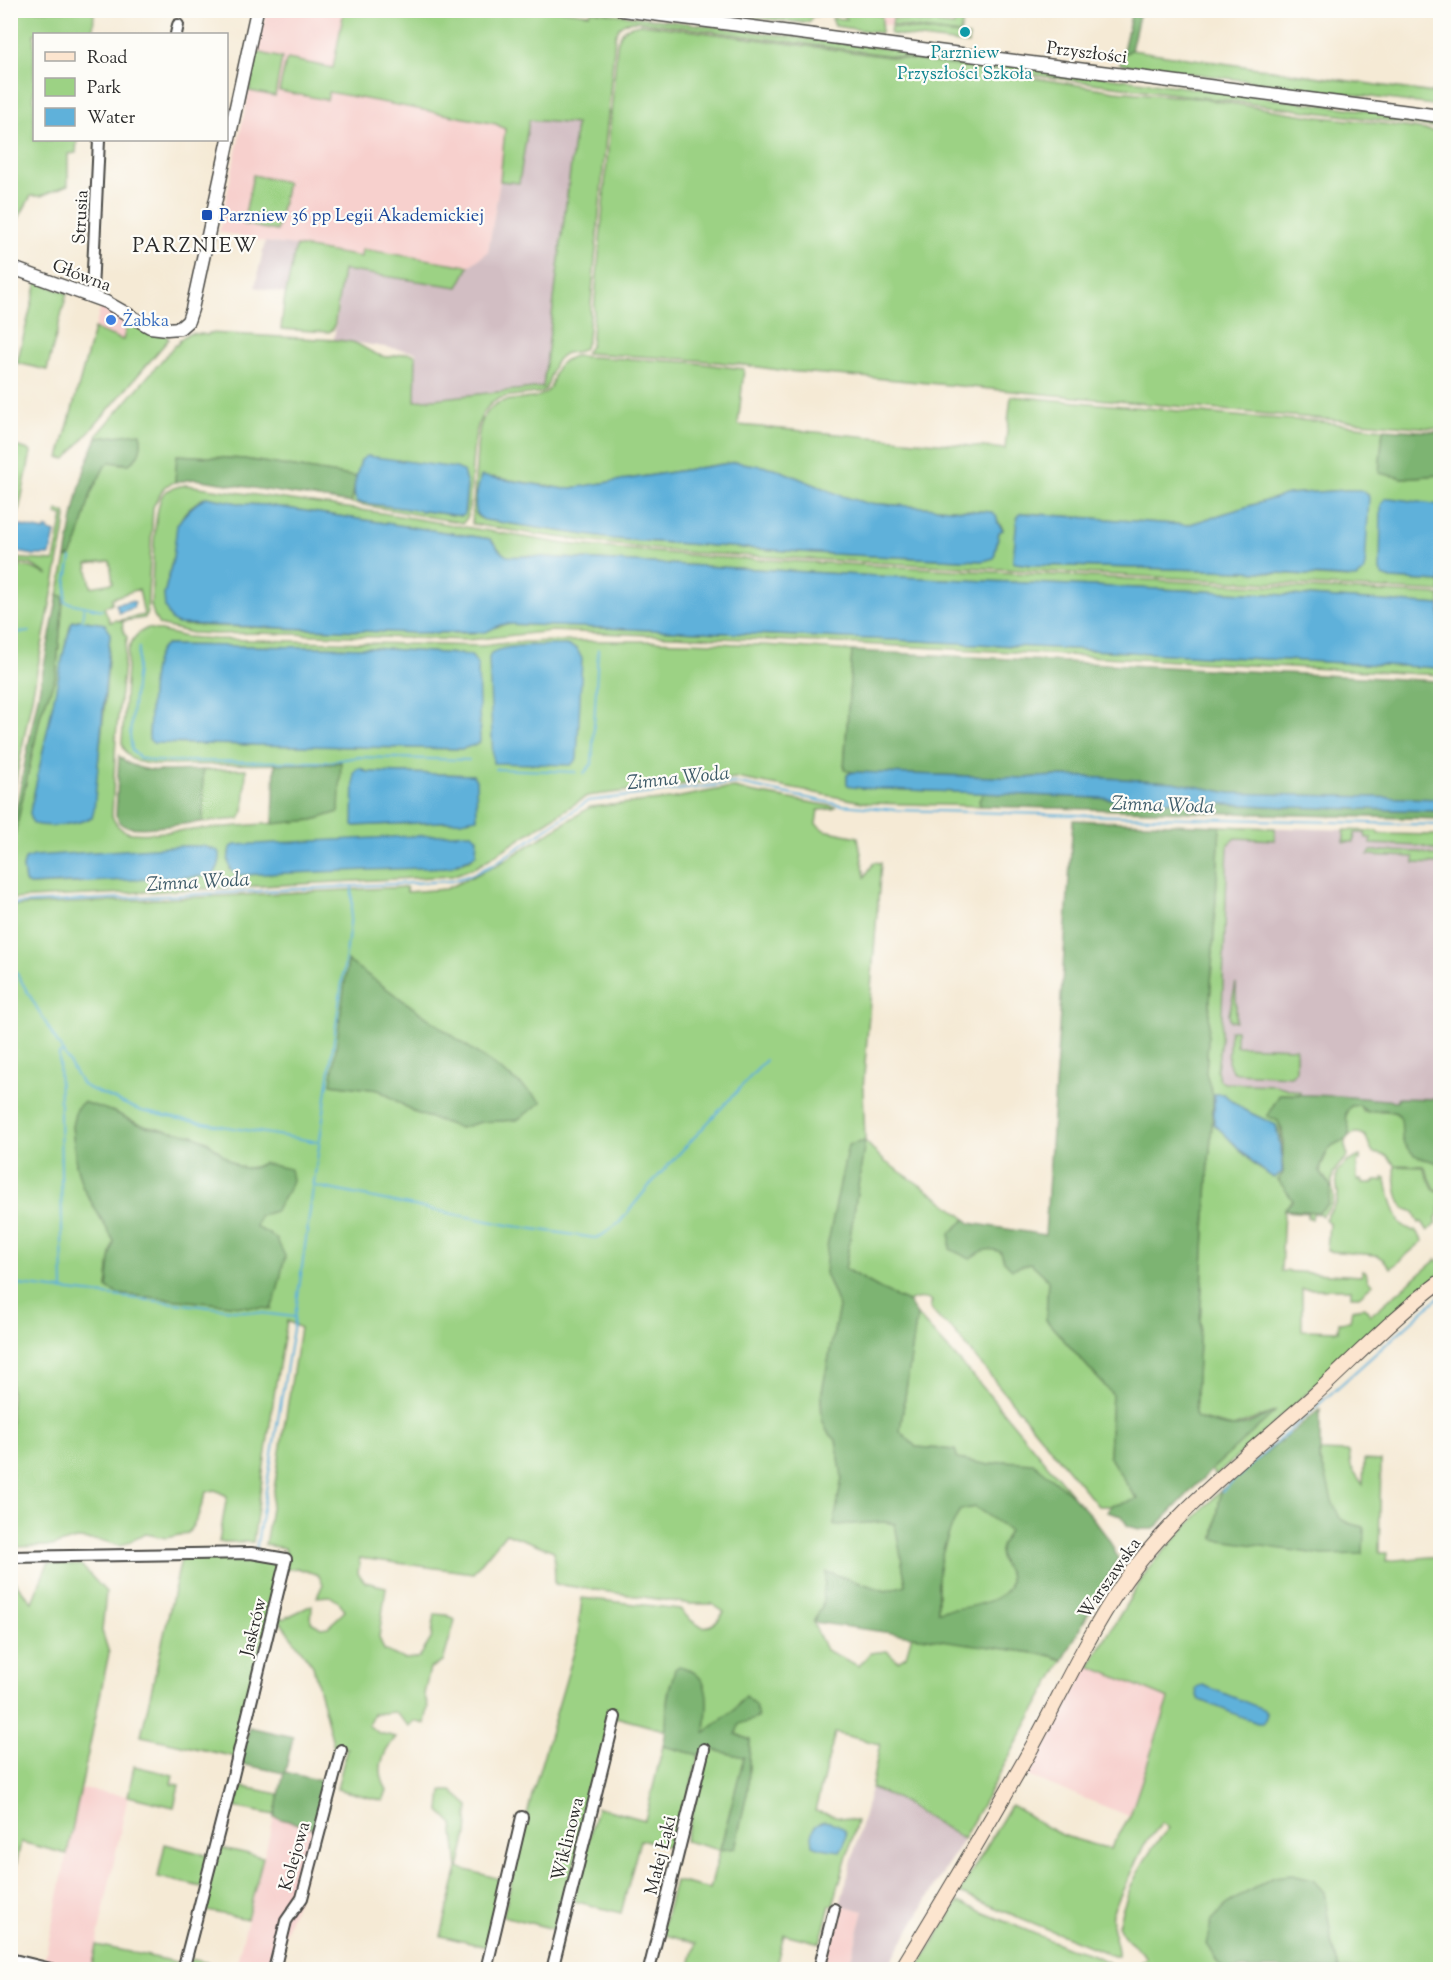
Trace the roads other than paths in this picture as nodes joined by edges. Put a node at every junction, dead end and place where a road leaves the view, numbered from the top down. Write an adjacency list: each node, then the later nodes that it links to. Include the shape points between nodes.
1 (257, 10): 6 (street, Główna, via 190,317 183,326 173,329 144,325)
2 (622, 10): 3 (street, Przyszłości)
3 (1440, 116)
4 (99, 141): 6 (street, Strusia)
5 (10, 267): 6 (street, Główna)
6 (90, 296)
7 (1440, 1282): 22 (main road, Warszawska, via 1209,1490 1135,1568 1076,1661 994,1815)
8 (10, 1557): 16 (street, Jaskrów, via 251,1553 286,1559)
9 (615, 1717): 19 (street, Wiklinowa)
10 (704, 1749): 20 (street, Małej Łąki)
11 (340, 1750): 17 (street, Kolejowa, via 302,1898 286,1921)
12 (522, 1817): 18 (street)
13 (834, 1909): 21 (street)
14 (10, 1959): 15 (street)
15 (55, 1970)
16 (183, 1970)
17 (274, 1970)
18 (486, 1970)
19 (552, 1970)
20 (649, 1970)
21 (819, 1970)
22 (901, 1970)

